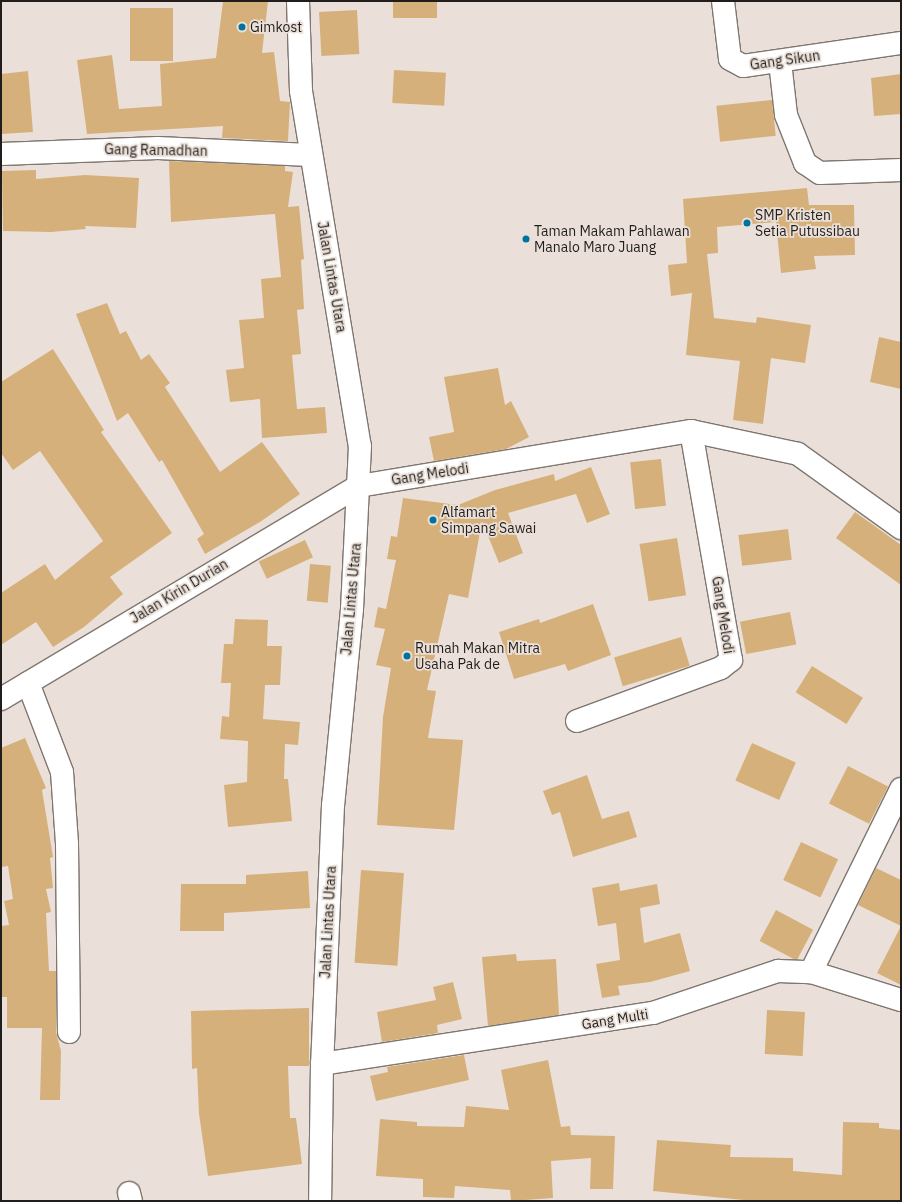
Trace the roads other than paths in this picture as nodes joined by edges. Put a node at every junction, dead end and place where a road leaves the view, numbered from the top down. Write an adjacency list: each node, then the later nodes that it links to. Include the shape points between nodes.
1 (298, 1): 6 (main road, Jalan Lintas Utara, via 301,91)
2 (723, 1): 4 (main road, Gang Sikun, via 730,58 742,66)
3 (901, 43): 4 (main road, Gang Sikun)
4 (780, 62): 7 (main road, via 786,115 805,163 820,173)
5 (1, 154): 6 (main road, Gang Ramadhan, via 158,148)
6 (310, 155): 9 (main road, Jalan Lintas Utara, via 356,411)
7 (901, 170)
8 (694, 431): 9 (main road, Gang Melodi); 10 (main road, via 798,454); 13 (main road, Gang Melodi, via 730,660 721,668)
9 (359, 486): 11 (main road, Jalan Kirin Durian); 18 (main road, Jalan Lintas Utara, via 333,805)
10 (901, 528)
11 (28, 683): 12 (main road, Jalan Kirin Durian); 17 (main road, via 62,772 67,844)
12 (1, 699)
13 (577, 721)
14 (901, 789): 15 (main road)
15 (811, 972): 16 (main road, Gang Multi); 18 (main road, Gang Multi, via 778,971 653,1013)
16 (901, 1000)
17 (69, 1032)
18 (322, 1064): 19 (main road, Jalan Lintas Utara)
19 (320, 1201)

